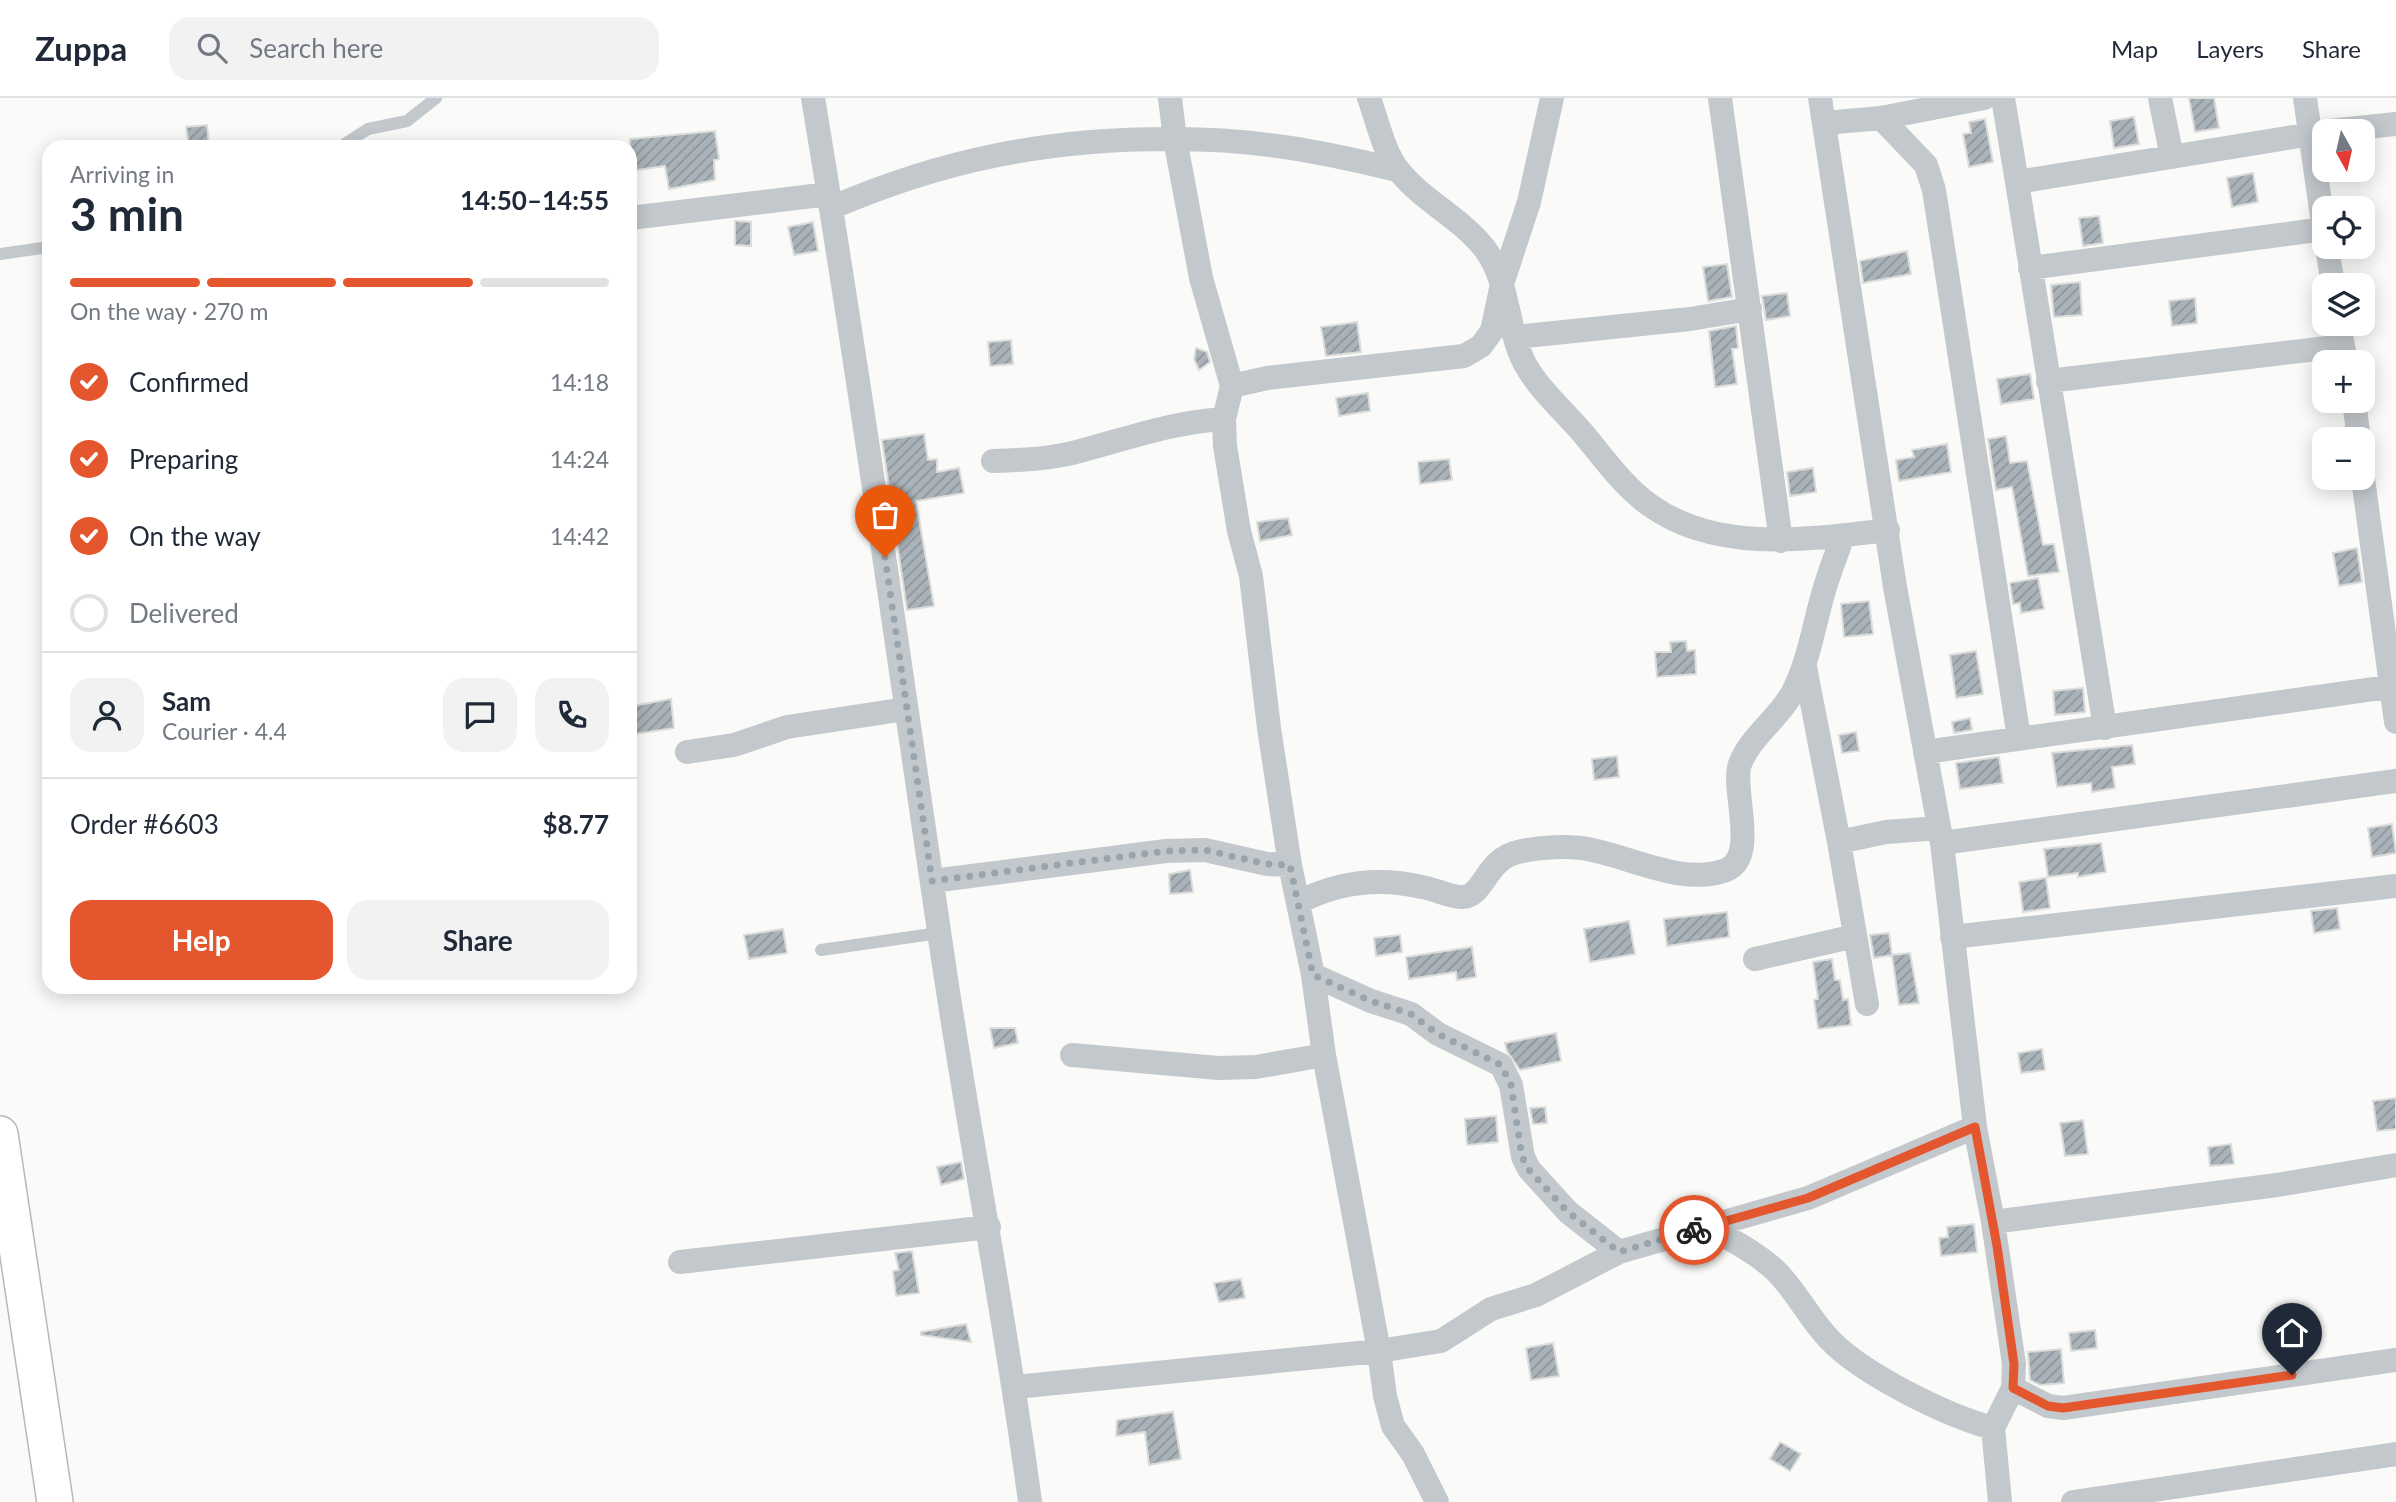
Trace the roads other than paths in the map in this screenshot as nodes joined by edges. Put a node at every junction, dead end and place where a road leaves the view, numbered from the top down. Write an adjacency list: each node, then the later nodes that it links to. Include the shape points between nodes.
1 (436, 98): 19 (lane, via 407,121 368,129)
2 (813, 98): 23 (street)
3 (1170, 98): 18 (street)
4 (1369, 98): 21 (street)
5 (1552, 98): 29 (street, via 1529,202)
6 (1720, 98): 30 (street)
7 (1820, 98): 14 (street)
8 (1983, 98): 12 (street)
9 (2003, 98): 22 (street)
10 (2160, 98): 20 (street)
11 (2305, 98): 13 (street)
12 (1881, 118): 14 (street); 47 (street, via 1926,165 1934,190)
13 (2315, 119)
14 (1825, 123): 39 (street)
15 (2396, 124): 16 (street)
16 (2375, 126)
17 (2312, 134): 20 (street)
18 (1175, 139): 21 (street, via 1238,139 1313,149); 23 (street, via 1087,141 1001,153); 35 (street, via 1201,278)
19 (351, 140)
20 (2172, 157): 22 (street)
21 (1397, 170): 29 (street, via 1485,250)
22 (2017, 182): 28 (street)
23 (830, 201): 24 (street); 44 (street)
24 (637, 217)
25 (2312, 232): 28 (street)
26 (42, 248): 27 (lane)
27 (0, 254)
28 (2030, 268): 34 (street)
29 (1502, 284): 31 (street); 33 (street, via 1492,331 1481,346)
30 (1750, 309): 31 (street); 41 (street)
31 (1517, 342): 33 (street); 41 (street, via 1538,383 1632,491 1653,508 1713,531)
32 (2343, 344): 34 (street)
33 (1464, 356): 35 (street, via 1267,377)
34 (2048, 381): 46 (street)
35 (1232, 386): 36 (street)
36 (1224, 419): 37 (street, via 1190,421 1079,452); 53 (street, via 1239,531 1261,639 1269,729)
37 (993, 461)
38 (2365, 490): 43 (street)
39 (1888, 530): 40 (street); 49 (street)
40 (1843, 535): 41 (street); 42 (street)
41 (1781, 541)
42 (1805, 667): 52 (street); 56 (street, via 1791,696 1739,765 1741,848 1727,870 1679,874 1588,849 1516,852 1491,866 1480,887 1462,897 1409,884 1354,882)
43 (2393, 687): 45 (street); 46 (street)
44 (906, 709): 48 (street, via 787,727 734,745); 54 (street)
45 (2396, 722)
46 (2105, 728): 47 (street)
47 (2019, 738): 49 (street)
48 (687, 752)
49 (1925, 752): 51 (street)
50 (2396, 780): 51 (street)
51 (1940, 835): 52 (street, via 1886,832); 59 (street)
52 (1839, 842): 58 (street)
53 (1290, 865): 54 (street, via 1205,850 1166,851); 56 (street)
54 (932, 881): 57 (street)
55 (2396, 887): 59 (street)
56 (1299, 902): 62 (street)
57 (939, 933): 60 (lane); 70 (street)
58 (1854, 936): 61 (street); 63 (street)
59 (1952, 937): 66 (street)
60 (821, 950)
61 (1755, 959)
62 (1313, 975): 65 (street); 72 (street, via 1411,1014 1438,1034 1501,1065 1511,1085 1522,1157 1529,1170 1568,1212)
63 (1867, 1004)
64 (1072, 1055): 65 (street, via 1218,1068 1256,1067)
65 (1324, 1055): 74 (street)
66 (1975, 1127): 69 (street); 71 (street, via 1808,1198)
67 (0, 1134): 80 (main road)
68 (2396, 1165): 69 (street)
69 (1993, 1222): 77 (street, via 2014,1364)
70 (989, 1227): 73 (street); 76 (street)
71 (1709, 1227): 72 (street); 78 (street, via 1776,1271 1843,1352 1960,1419)
72 (1619, 1252): 74 (street, via 1536,1295 1492,1309 1441,1341)
73 (680, 1262)
74 (1378, 1351): 76 (street); 82 (street, via 1393,1426)
75 (2396, 1360): 77 (street, via 2063,1408 2048,1406)
76 (1015, 1387): 81 (street)
77 (2013, 1388): 78 (street)
78 (1993, 1428): 83 (street)
79 (2396, 1454): 84 (street)
80 (55, 1502)
81 (1030, 1502)
82 (1437, 1502)
83 (2000, 1502)
84 (2073, 1502)

